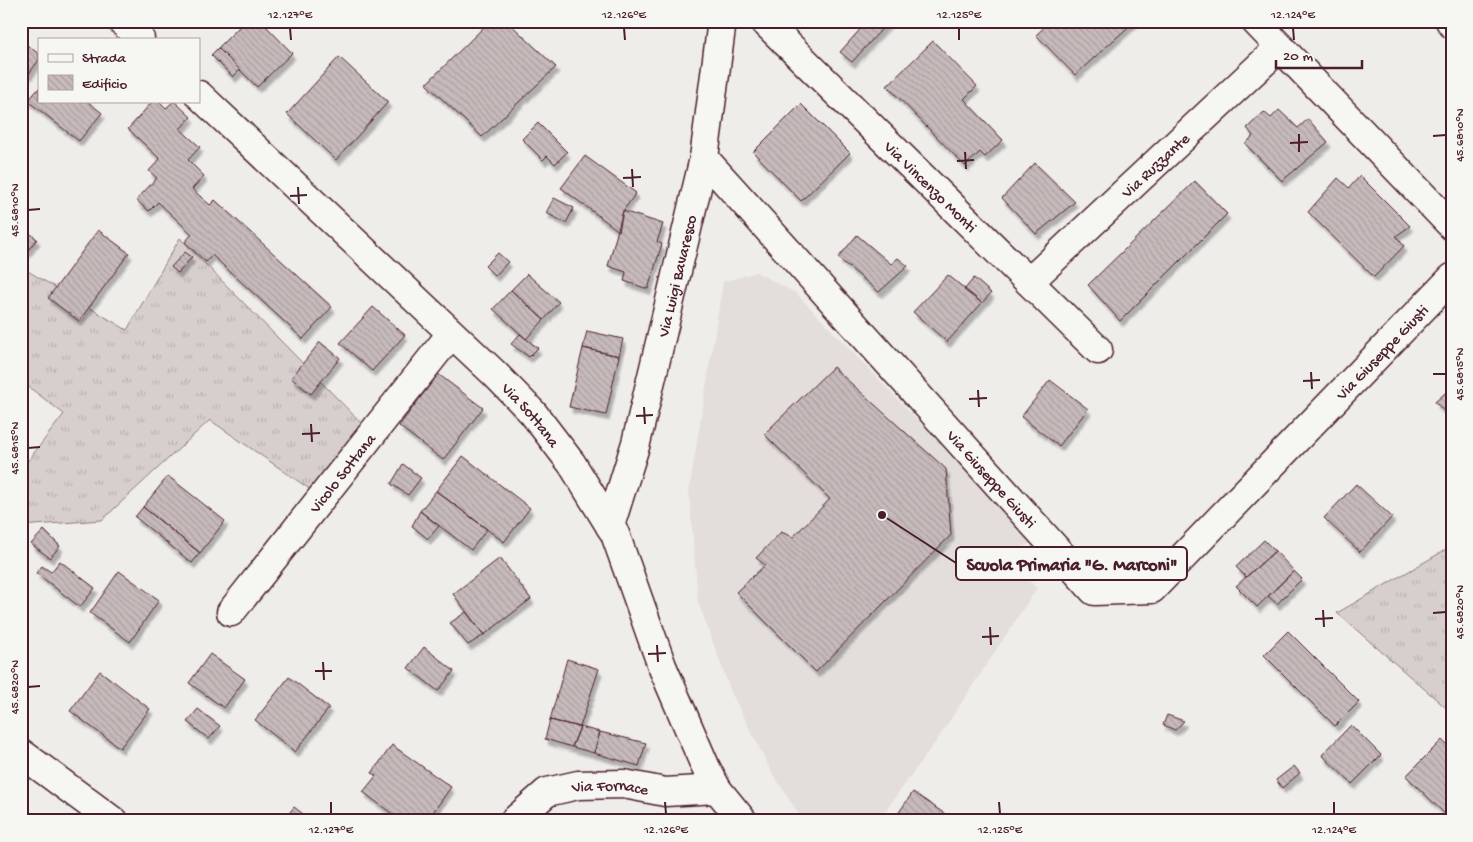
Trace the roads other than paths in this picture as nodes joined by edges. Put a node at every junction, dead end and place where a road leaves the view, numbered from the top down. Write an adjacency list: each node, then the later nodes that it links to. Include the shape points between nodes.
1 (122, 21): 5 (street)
2 (722, 21): 8 (street, Via Luigi Bavaresco)
3 (764, 21): 11 (street, Via Vincenzo Monti)
4 (1255, 21): 6 (street)
5 (139, 38)
6 (1280, 47): 9 (street); 11 (street, Via Ruzzante)
7 (200, 95): 12 (street, Via Sottana)
8 (704, 158): 10 (street, Via Giuseppe Giusti, via 1094,591 1152,590); 14 (street, Via Luigi Bavaresco, via 636,443)
9 (1452, 226)
10 (1452, 278)
11 (1029, 282): 13 (street, Via Vincenzo Monti)
12 (451, 334): 14 (street, Via Sottana, via 533,414 572,464); 15 (street, Vicolo Sottana)
13 (1098, 350)
14 (610, 526): 17 (street, Via Sottana, via 662,666)
15 (231, 612)
16 (21, 753): 18 (street)
17 (717, 789): 19 (street, Via Fornace, via 665,792 624,784 578,785 547,792); 20 (street, Via Sottana)
18 (113, 821)
19 (514, 821)
20 (743, 821)

